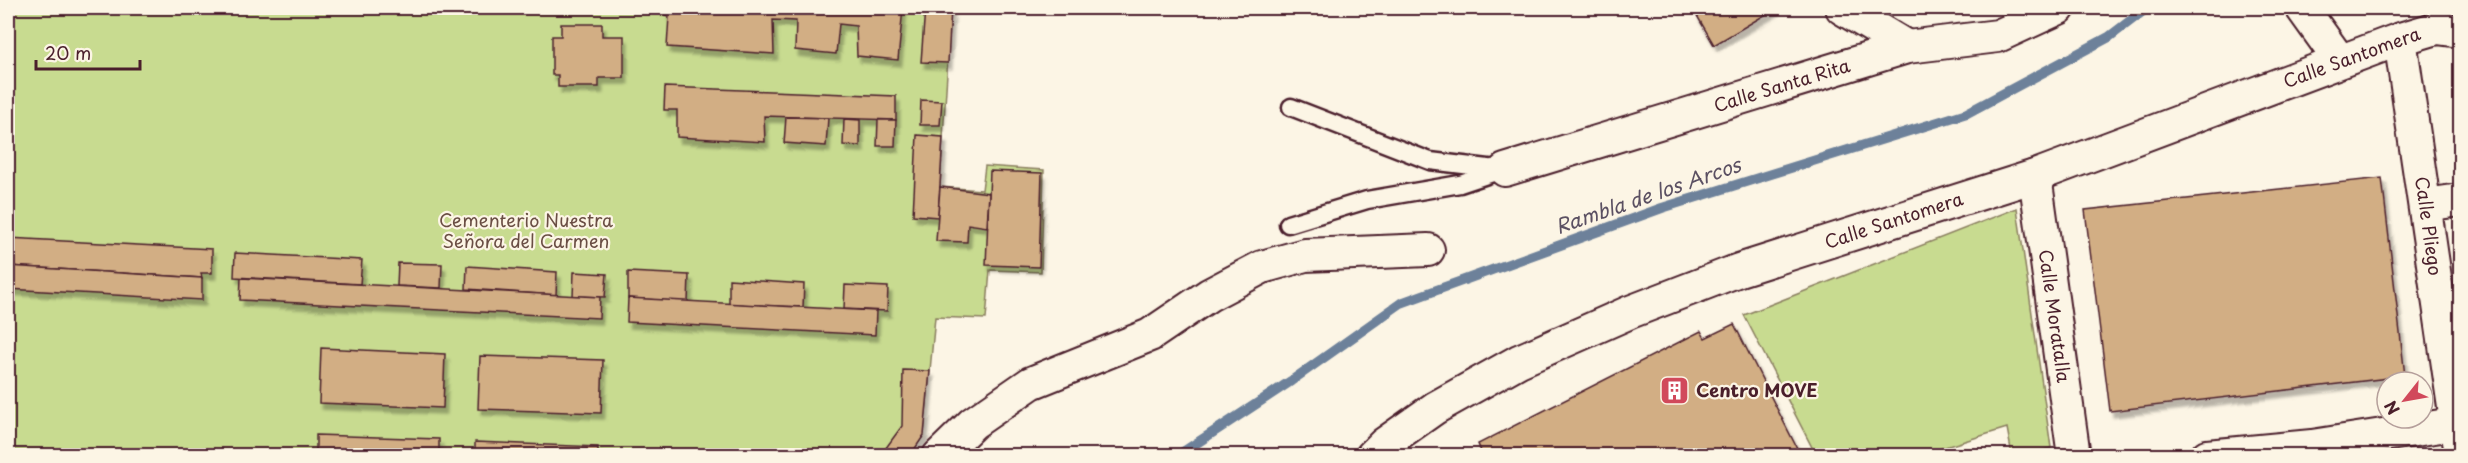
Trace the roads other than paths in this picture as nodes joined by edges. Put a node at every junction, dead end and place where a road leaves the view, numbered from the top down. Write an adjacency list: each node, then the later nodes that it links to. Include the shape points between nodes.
1 (1842, 8): 6 (street)
2 (2059, 8): 6 (street, Calle Santa Rita, via 1998,36)
3 (2302, 8): 7 (street)
4 (2451, 22): 5 (street, Calle Santomera)
5 (2400, 39): 7 (street, Calle Santomera); 12 (street, Calle Pliego)
6 (1907, 47): 9 (street, Calle Santa Rita)
7 (2340, 61): 10 (street, Calle Santomera)
8 (1291, 107): 9 (lane, via 1430,161)
9 (1505, 170): 13 (lane, via 1460,184 1366,200)
10 (2035, 176): 17 (street, Calle Santomera, via 1740,270 1630,312 1519,361 1466,390 1426,414); 18 (street, Calle Moratalla)
11 (2460, 200): 12 (street)
12 (2425, 205): 15 (street, Calle Pliego)
13 (1288, 224)
14 (1428, 250): 16 (street, via 1305,255 1262,267 1209,295 1150,334 1031,383 973,423)
15 (2459, 431): 19 (street)
16 (939, 456)
17 (1372, 456)
18 (2074, 456)
19 (2207, 456)

